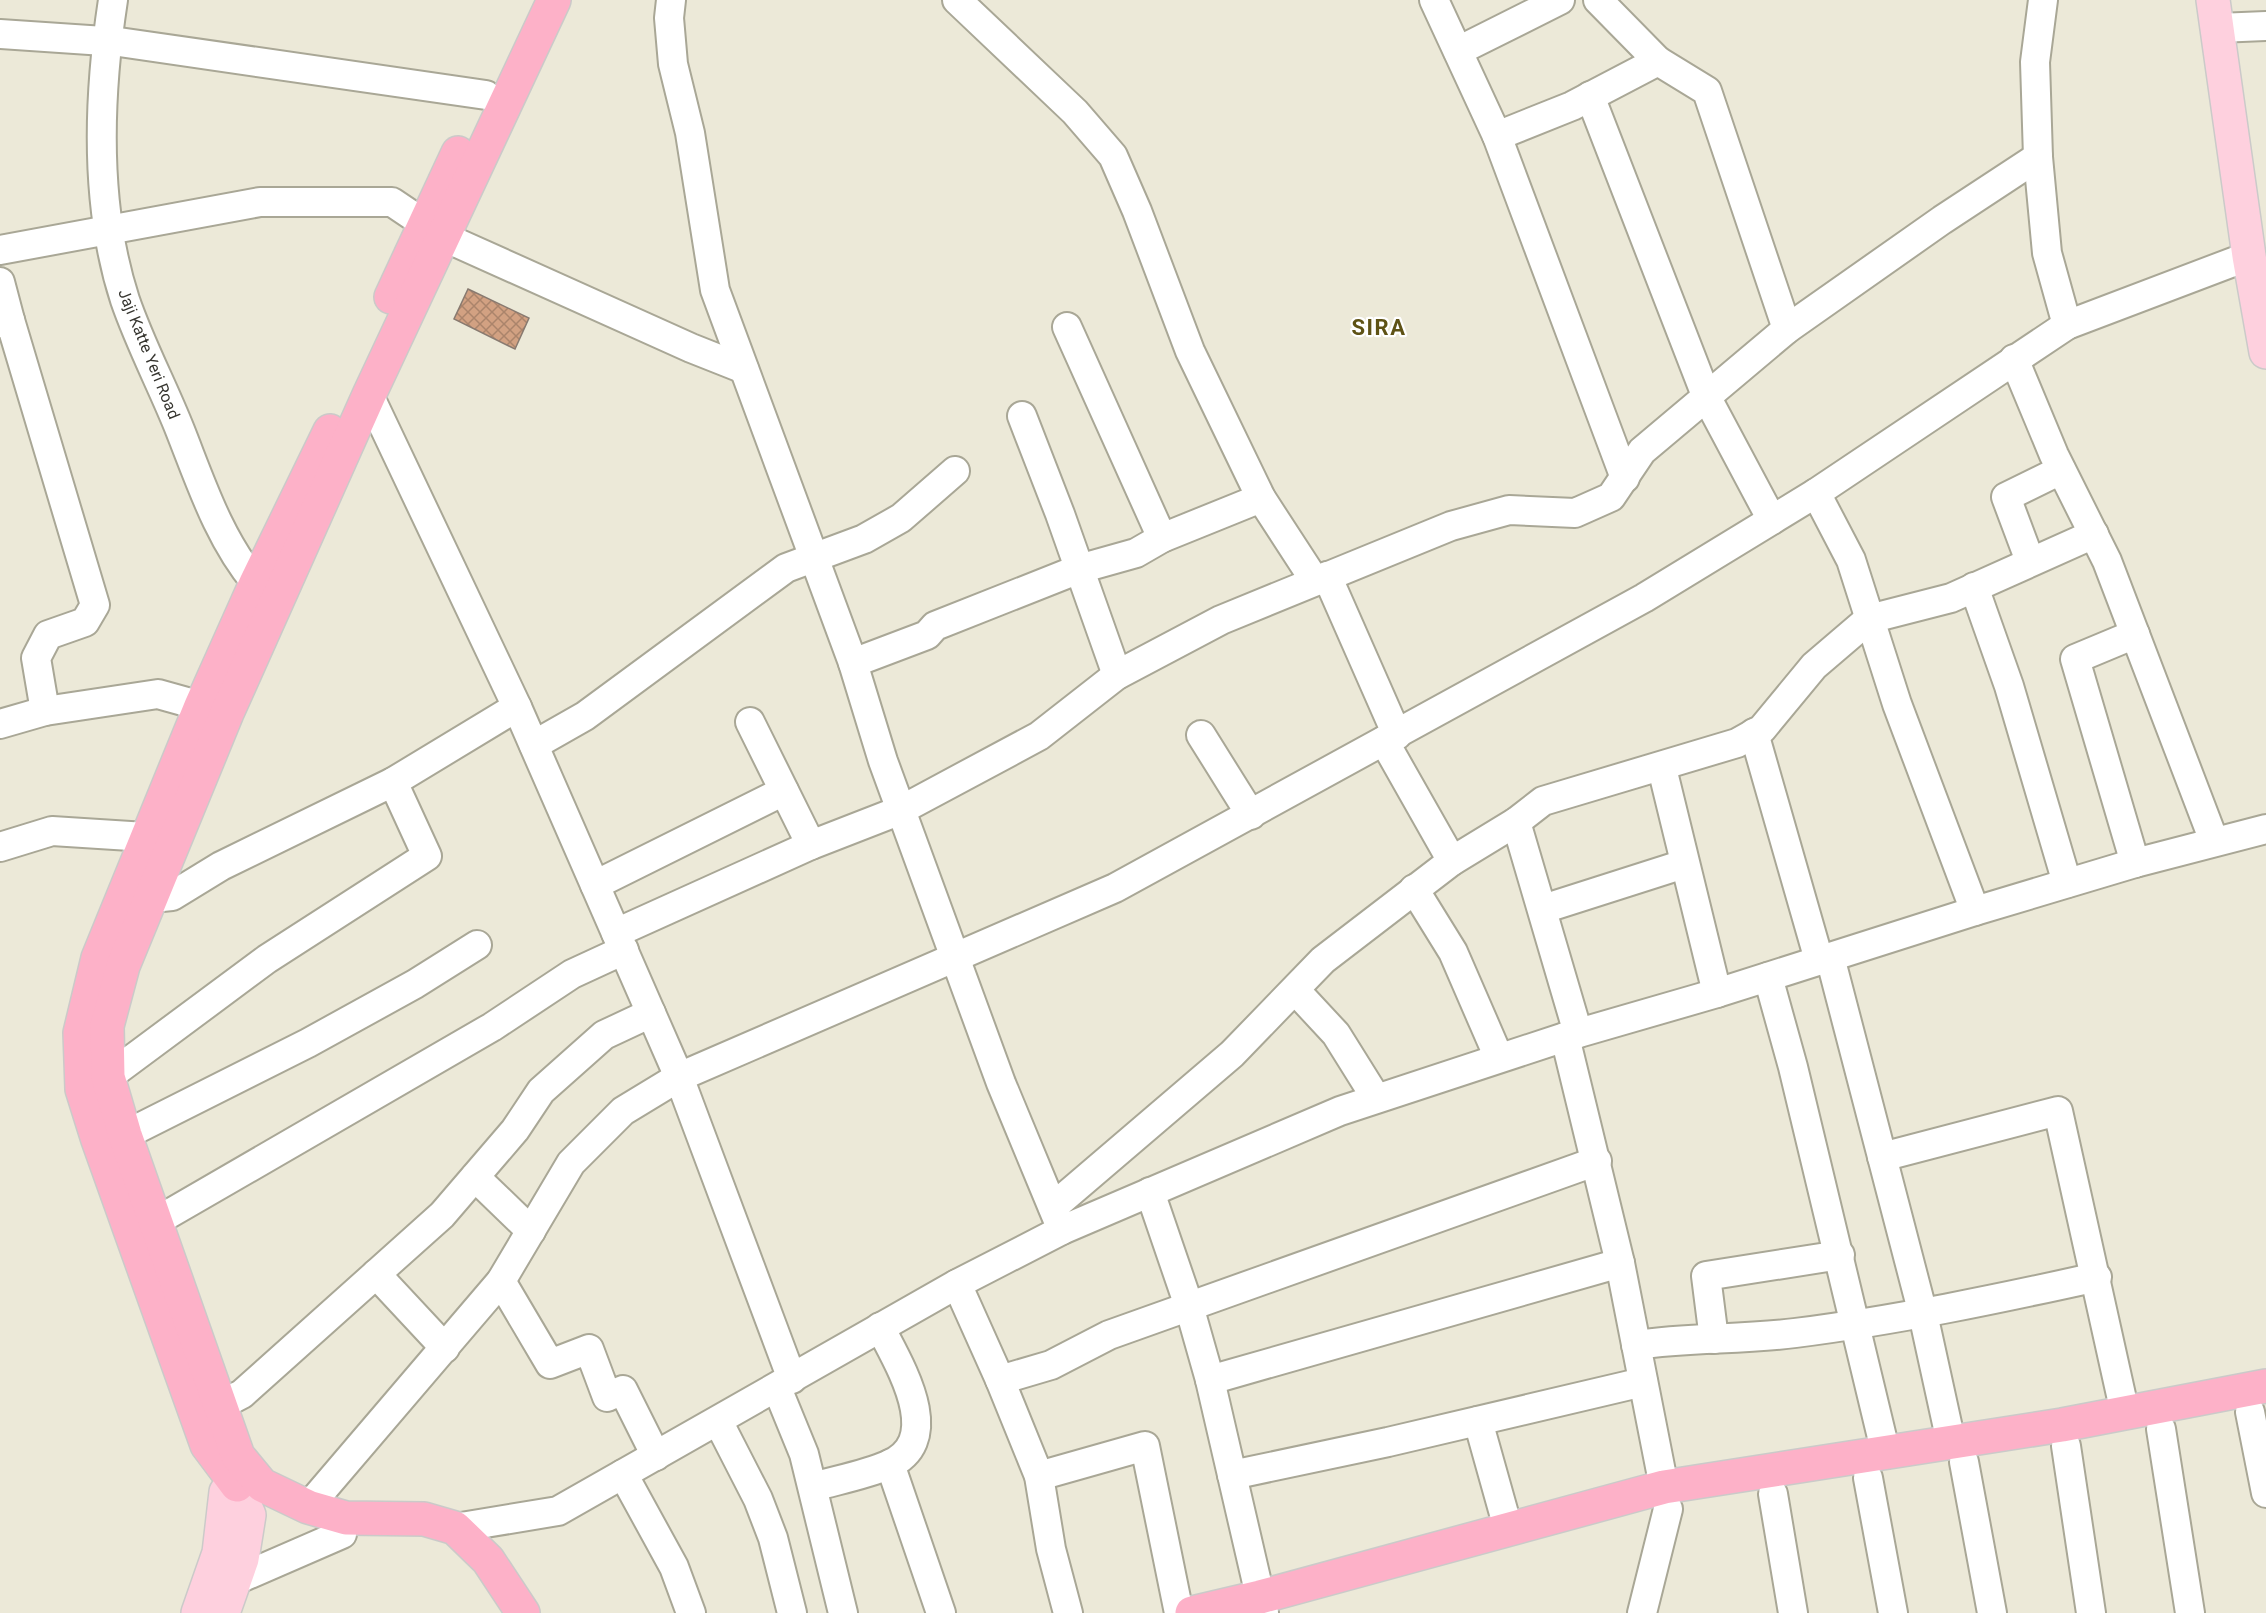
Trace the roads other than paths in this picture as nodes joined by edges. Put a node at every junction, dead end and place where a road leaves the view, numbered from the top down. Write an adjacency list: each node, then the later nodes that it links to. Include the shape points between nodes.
1 (113, 0): 13 (street, Jaji Katte Yeri Road)
2 (529, 0): 16 (highway)
3 (554, 0): 20 (highway)
4 (671, 0): 31 (street, via 673,64 690,133 715,290)
5 (957, 0): 39 (street, via 1075,112 1113,156 1190,351)
6 (1434, 0): 14 (street)
7 (1560, 0): 14 (street)
8 (1598, 0): 15 (street)
9 (2043, 0): 19 (street, via 2036,62)
10 (2215, 14): 11 (street); 23 (main road)
11 (2266, 26)
12 (0, 34): 13 (street)
13 (107, 41): 16 (street); 21 (street, Jaji Katte Yeri Road, via 101,112)
14 (1458, 51): 18 (street)
15 (1658, 61): 17 (street); 28 (street, via 1707,91)
16 (486, 95): 20 (highway)
17 (1590, 96): 18 (street); 33 (street)
18 (1497, 136): 37 (street)
19 (2038, 157): 26 (street, via 2047,253); 28 (street)
20 (434, 230): 21 (street, via 392,202 260,202); 31 (street); 32 (highway); 47 (highway, via 351,386)
21 (107, 231): 22 (street); 47 (street, Jaji Katte Yeri Road, via 126,301 207,498 234,557)
22 (0, 250)
23 (2249, 256): 26 (street); 29 (main road)
24 (0, 282): 25 (street)
25 (5, 322): 55 (street, via 95,605 85,622 48,635 36,658)
26 (2067, 325): 30 (street)
27 (1067, 327): 42 (street)
28 (1787, 329): 33 (street)
29 (2266, 352)
30 (2014, 359): 35 (street); 38 (street)
31 (744, 369): 43 (street)
32 (369, 395): 54 (street); 79 (highway, via 227,713)
33 (1707, 398): 37 (street, via 1642,451); 40 (street)
34 (1022, 416): 45 (street)
35 (2061, 470): 41 (street); 44 (street, via 2006,497)
36 (955, 471): 43 (street, via 902,518 864,539)
37 (1625, 478): 46 (street, via 1611,497 1575,513 1509,510 1451,526)
38 (1816, 493): 40 (street); 49 (street, via 1851,560)
39 (1262, 498): 42 (street); 46 (street)
40 (1772, 520): 60 (street, via 1644,598)
41 (2094, 534): 44 (street); 50 (street)
42 (1162, 538): 45 (street, via 1136,554)
43 (815, 558): 51 (street); 61 (street, via 786,568 585,716)
44 (2030, 561): 48 (street)
45 (1079, 569): 51 (street); 52 (street)
46 (1321, 579): 52 (street, via 1221,620); 60 (street)
47 (256, 583): 53 (highway)
48 (1974, 587): 49 (street, via 1951,598); 76 (street, via 2009,686)
49 (1869, 619): 58 (street, via 1814,666 1762,729); 81 (street)
50 (2135, 634): 70 (street); 74 (street, via 2076,660)
51 (853, 663): 65 (street)
52 (1117, 675): 65 (street, via 1039,736)
53 (201, 706): 55 (street, via 158,694); 69 (highway)
54 (517, 707): 61 (street); 63 (street)
55 (45, 711): 57 (street)
56 (750, 722): 64 (street)
57 (0, 724)
58 (1754, 733): 62 (street, via 1737,743); 85 (street)
59 (1201, 735): 66 (street)
60 (1391, 738): 66 (street); 73 (street)
61 (534, 745): 77 (street)
62 (1662, 768): 67 (street, via 1543,801); 75 (street)
63 (393, 782): 79 (street, via 221,866 172,896); 92 (street, via 427,856 267,959)
64 (784, 791): 71 (street); 77 (street)
65 (901, 810): 71 (street); 84 (street)
66 (1251, 815): 84 (street, via 1115,888)
67 (1516, 822): 73 (street); 80 (street)
68 (2266, 829): 70 (street)
69 (146, 837): 72 (street, via 52,831); 134 (highway, via 98,958 80,1033 82,1089 207,1445)
70 (2214, 841): 74 (street)
71 (811, 845): 82 (street)
72 (0, 847)
73 (1452, 861): 78 (street)
74 (2135, 863): 76 (street)
75 (1684, 864): 80 (street); 88 (street)
76 (2067, 884): 81 (street)
77 (595, 885): 82 (street)
78 (1414, 890): 87 (street, via 1323,960); 91 (street, via 1453,952)
79 (152, 897): 92 (highway, via 123,966 107,1026)
80 (1543, 909): 90 (street)
81 (1975, 911): 85 (street)
82 (620, 942): 89 (street); 101 (street, via 492,1027)
83 (477, 945): 95 (street, via 308,1043)
84 (956, 955): 93 (street); 100 (street, via 1026,1148)
85 (1825, 959): 86 (street); 96 (street)
86 (1768, 977): 88 (street); 103 (street)
87 (1296, 990): 94 (street, via 1336,1034); 100 (street)
88 (1717, 993): 90 (street)
89 (651, 1013): 93 (street); 98 (street, via 604,1035 541,1091 515,1130)
90 (1572, 1035): 91 (street); 97 (street)
91 (1499, 1058): 94 (street)
92 (108, 1077): 95 (highway)
93 (679, 1077): 102 (street, via 623,1110 571,1163); 119 (street)
94 (1376, 1098): 99 (street)
95 (125, 1135): 101 (highway)
96 (1882, 1157): 106 (street, via 2058,1110); 110 (street)
97 (1597, 1161): 104 (street); 109 (street)
98 (475, 1177): 102 (street); 105 (street, via 442,1215)
99 (1149, 1192): 100 (street); 109 (street)
100 (1057, 1218): 108 (street)
101 (155, 1222): 121 (highway)
102 (531, 1231): 107 (street)
103 (1840, 1255): 111 (street); 113 (street, via 1706,1276)
104 (1620, 1263): 114 (street); 117 (street)
105 (376, 1274): 115 (street); 121 (street, via 242,1394)
106 (2097, 1277): 110 (street); 122 (street)
107 (501, 1281): 115 (street); 128 (street, via 550,1364 589,1349 607,1397 623,1390)
108 (957, 1284): 112 (street); 116 (street)
109 (1189, 1306): 116 (street, via 1109,1335 1051,1365); 117 (street)
110 (1923, 1314): 111 (street); 127 (street)
111 (1854, 1323): 113 (street, via 1796,1333); 130 (street)
112 (880, 1327): 119 (street); 129 (street, via 911,1390 918,1426 907,1449)
113 (1714, 1339): 114 (street)
114 (1636, 1346): 118 (street)
115 (445, 1347): 139 (street)
116 (1000, 1380): 133 (street)
117 (1210, 1380): 132 (street)
118 (1643, 1382): 124 (street); 138 (street)
119 (784, 1383): 123 (street); 135 (street)
120 (2261, 1402): 122 (highway); 125 (highway); 136 (street)
121 (219, 1406): 139 (highway, via 238,1456 262,1485)
122 (2125, 1413): 127 (highway)
123 (718, 1421): 128 (street); 150 (street, via 758,1499 773,1538)
124 (1478, 1421): 132 (street); 141 (street)
125 (2161, 1429): 126 (highway); 161 (street)
126 (2066, 1446): 127 (highway); 160 (street)
127 (1958, 1452): 130 (highway); 159 (street)
128 (656, 1456): 131 (street)
129 (890, 1464): 135 (street); 152 (street)
130 (1877, 1466): 137 (highway); 138 (highway); 158 (street)
131 (623, 1474): 140 (street, via 558,1511); 149 (street, via 674,1567)
132 (1232, 1475): 144 (street)
133 (1039, 1476): 153 (street, via 1051,1549); 154 (street, via 1145,1446)
134 (235, 1484): 142 (highway, via 303,1523); 143 (main road, via 249,1515); 145 (main road, via 226,1492 219,1553)
135 (813, 1487): 151 (street)
136 (2266, 1493)
137 (1773, 1494): 138 (highway); 157 (street)
138 (1666, 1498): 141 (highway); 144 (highway); 156 (street)
139 (308, 1507): 140 (highway, via 346,1518 423,1519)
140 (455, 1528): 148 (highway, via 488,1560)
141 (1508, 1528): 144 (highway)
142 (342, 1534): 143 (street); 147 (highway, via 418,1540 444,1548 471,1574)
143 (236, 1580): 146 (main road)
144 (1270, 1608): 155 (highway)
145 (198, 1613)
146 (223, 1613)
147 (497, 1613)
148 (523, 1613)
149 (691, 1613)
150 (792, 1613)
151 (843, 1613)
152 (941, 1613)
153 (1068, 1613)
154 (1179, 1613)
155 (1192, 1613)
156 (1642, 1613)
157 (1793, 1613)
158 (1893, 1613)
159 (1992, 1613)
160 (2091, 1613)
161 (2190, 1613)

